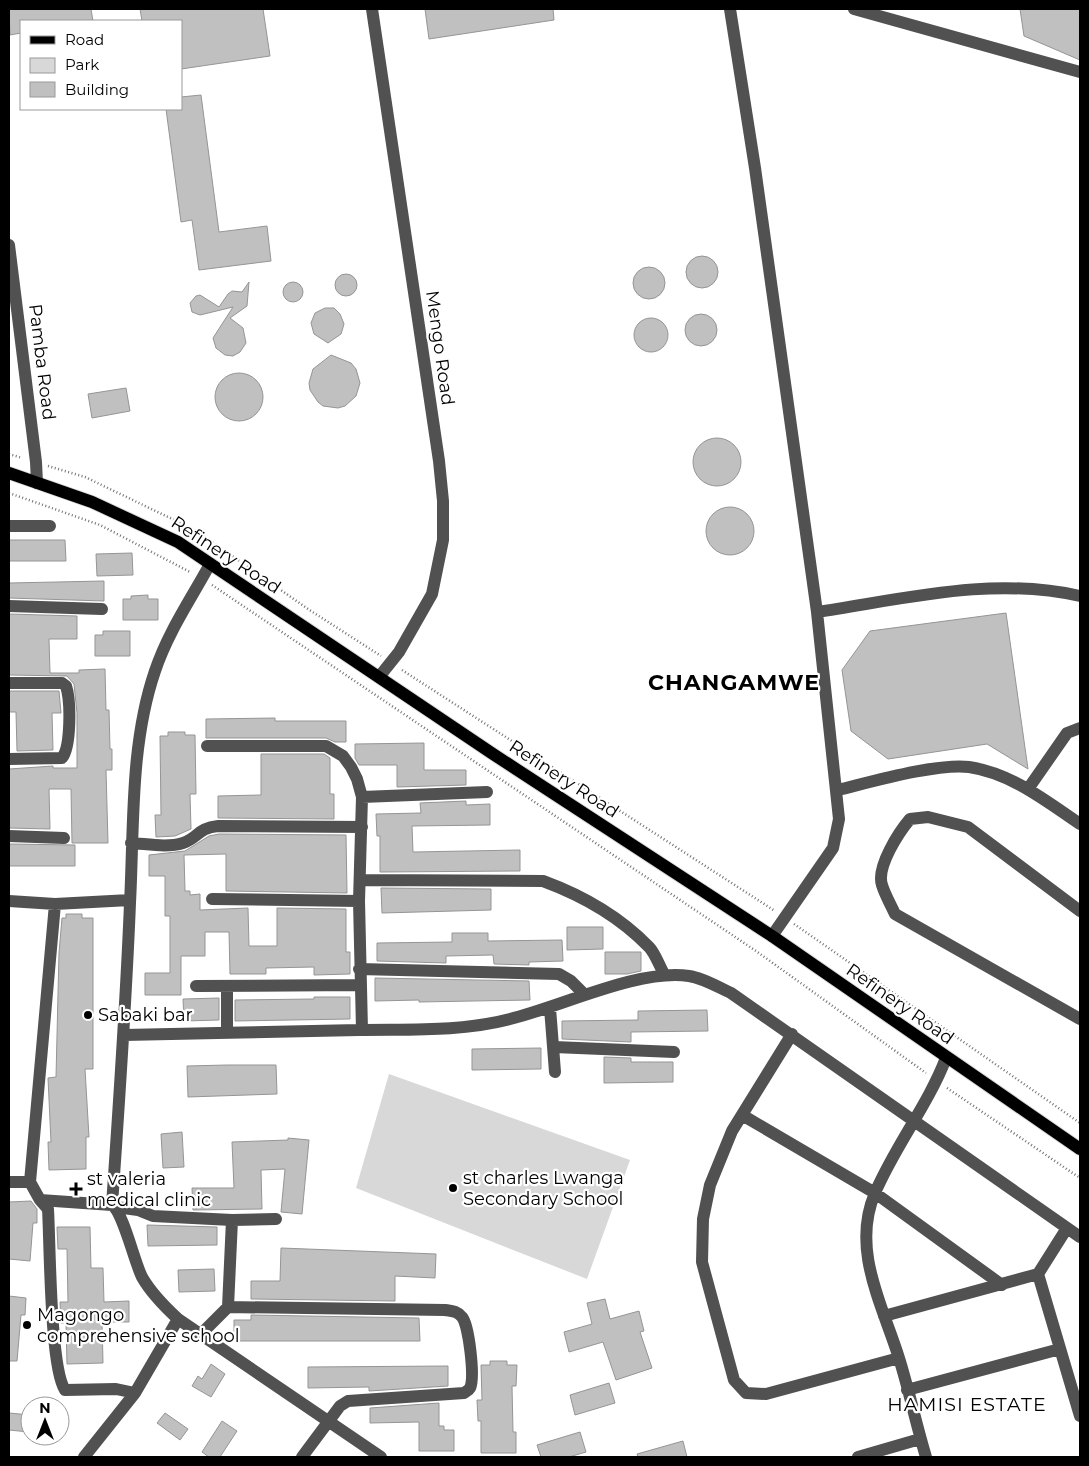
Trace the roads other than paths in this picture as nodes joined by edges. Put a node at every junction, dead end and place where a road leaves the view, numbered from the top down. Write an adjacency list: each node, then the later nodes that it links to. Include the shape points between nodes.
1 (372, 9): 15 (street, Mengo Road, via 443,501 443,540 432,594 392,663)
2 (730, 9): 14 (street)
3 (854, 9): 4 (street)
4 (1080, 72)
5 (9, 245): 7 (street, Pamba Road)
6 (9, 473): 7 (main road, Refinery Road)
7 (37, 483): 10 (main road, Refinery Road, via 137,521 178,542)
8 (9, 526): 9 (street)
9 (50, 526)
10 (210, 564): 15 (main road, Refinery Road); 28 (street, via 163,648 146,703)
11 (1080, 596): 14 (street, via 1032,587 986,588)
12 (9, 606): 13 (street)
13 (102, 609)
14 (817, 612): 21 (street)
15 (380, 677): 36 (main road, Refinery Road)
16 (9, 683): 19 (street, via 62,683 66,686 69,703 67,748 62,758)
17 (1080, 728): 20 (street, via 1067,733)
18 (207, 746): 23 (street, via 326,746 343,756 351,767)
19 (9, 759)
20 (1028, 789): 21 (street, via 993,773 968,767 941,768); 24 (street)
21 (838, 790): 36 (street, via 839,819 834,848)
22 (487, 792): 23 (street)
23 (362, 798): 25 (street)
24 (1080, 824)
25 (362, 827): 28 (street, via 218,826 207,827 179,844); 29 (street)
26 (9, 836): 27 (street)
27 (64, 838)
28 (131, 843): 31 (street)
29 (361, 880): 33 (street); 38 (street, via 543,881 568,891 617,920 650,948)
30 (212, 899): 33 (street)
31 (130, 900): 34 (street); 48 (street)
32 (9, 901): 34 (street)
33 (359, 901): 37 (street)
34 (55, 904): 57 (street)
35 (1080, 911): 44 (street, via 968,827 928,817 910,819 881,872 881,884 895,914)
36 (772, 936): 51 (main road, Refinery Road)
37 (360, 969): 39 (street); 42 (street, via 559,974 572,981)
38 (664, 974): 42 (street); 47 (street, via 691,976 731,993)
39 (361, 985): 41 (street); 45 (street)
40 (196, 986): 41 (street)
41 (226, 986): 46 (street)
42 (585, 995): 43 (street)
43 (550, 1008): 45 (street, via 488,1024 447,1030); 49 (street)
44 (1080, 1019)
45 (362, 1030): 46 (street)
46 (227, 1033): 48 (street)
47 (792, 1034): 53 (street); 54 (street)
48 (124, 1035): 60 (street)
49 (554, 1047): 50 (street); 52 (street)
50 (674, 1052)
51 (946, 1058): 54 (street, via 937,1081); 55 (main road, Refinery Road)
52 (556, 1072)
53 (742, 1115): 58 (street); 72 (street, via 710,1185 703,1219 702,1262 734,1380 746,1393 766,1394)
54 (914, 1120): 58 (street); 63 (street)
55 (1080, 1149)
56 (9, 1182): 57 (street)
57 (30, 1182): 59 (street)
58 (875, 1193): 66 (street); 68 (street, via 864,1236 867,1259)
59 (40, 1200): 60 (street); 74 (street, via 48,1209 58,1377 65,1390 116,1389)
60 (114, 1206): 61 (street, via 153,1216); 69 (street, via 121,1216 143,1278)
61 (232, 1220): 62 (street); 67 (street)
62 (276, 1220)
63 (1067, 1228): 64 (street); 65 (street)
64 (1080, 1237)
65 (1038, 1274): 66 (street); 71 (street)
66 (1002, 1285): 68 (street)
67 (228, 1307): 70 (street); 77 (street, via 445,1310 456,1311 463,1317 468,1327 471,1381 468,1390 355,1399 340,1406)
68 (884, 1316): 72 (street)
69 (178, 1319): 70 (street); 74 (street)
70 (202, 1333): 77 (street)
71 (1060, 1349): 73 (street); 75 (street)
72 (899, 1358): 73 (street)
73 (907, 1390): 78 (street)
74 (135, 1393): 79 (street)
75 (1078, 1402): 76 (street)
76 (1080, 1416)
77 (329, 1420): 80 (street); 81 (street)
78 (920, 1439): 82 (street); 83 (street)
79 (84, 1457)
80 (302, 1457)
81 (381, 1457)
82 (858, 1457)
83 (926, 1457)

